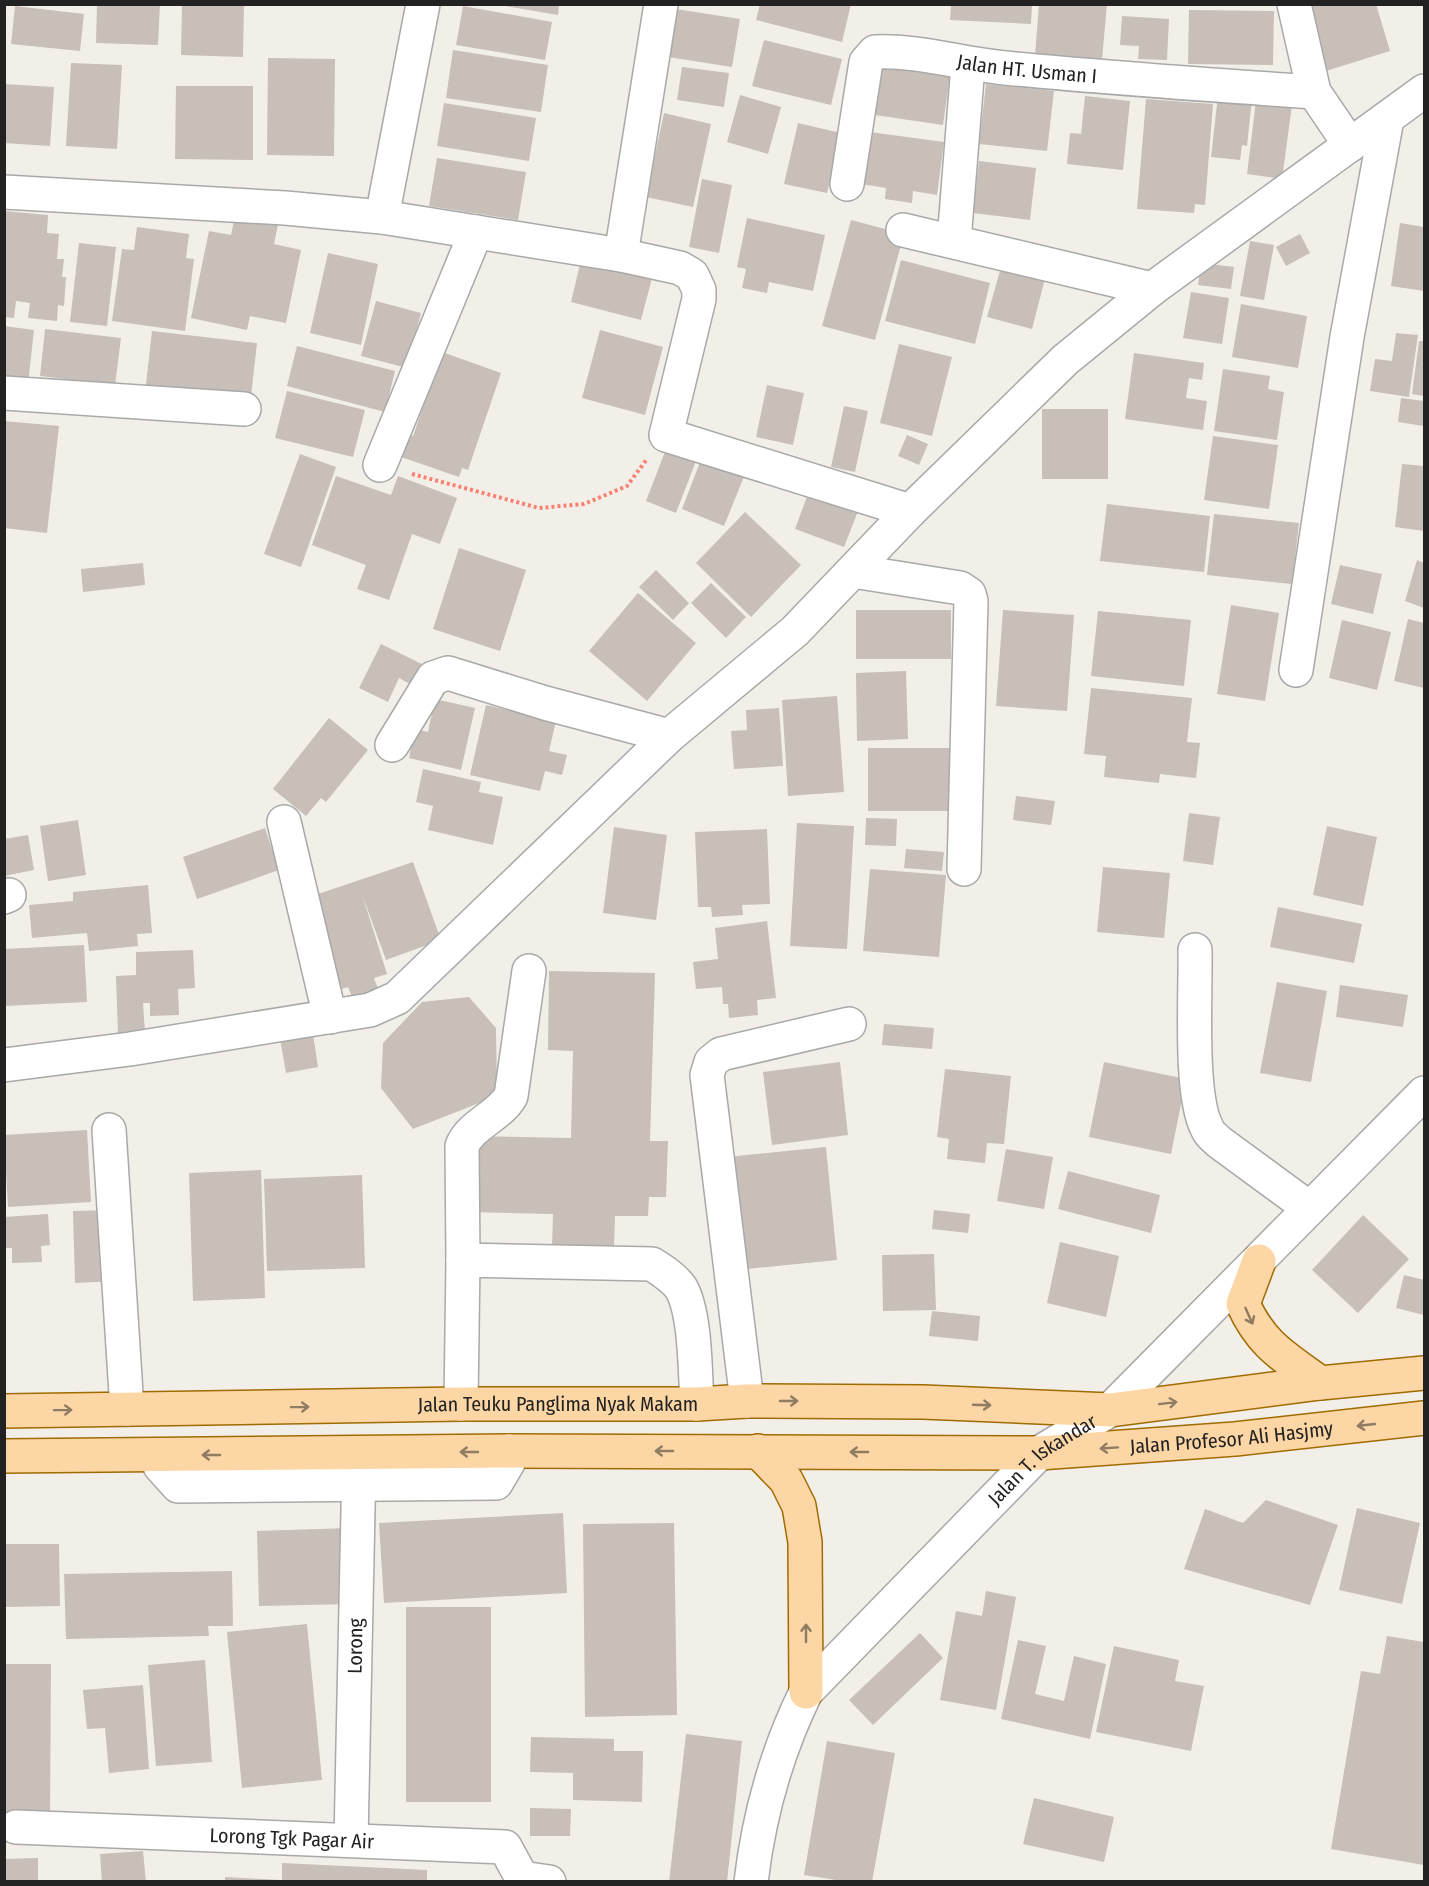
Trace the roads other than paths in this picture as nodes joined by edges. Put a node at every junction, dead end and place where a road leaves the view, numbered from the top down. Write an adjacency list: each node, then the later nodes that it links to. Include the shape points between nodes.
1 (423, 4): 11 (street)
2 (661, 4): 15 (street)
3 (1294, 4): 6 (street)
4 (968, 65): 6 (street, Jalan HT. Usman I); 9 (street, Jalan HT. Usman I, via 889,52 870,56); 14 (street)
5 (1425, 91): 7 (street)
6 (1314, 92): 8 (street)
7 (1387, 119): 8 (street); 22 (street, via 1347,337)
8 (1350, 145): 16 (street)
9 (847, 183)
10 (4, 192): 11 (street)
11 (382, 217): 13 (street)
12 (903, 230): 14 (street)
13 (476, 232): 15 (street); 19 (street)
14 (954, 241): 16 (street)
15 (621, 255): 20 (street, via 680,268 692,275 699,290 666,435)
16 (1152, 289): 20 (street, via 1065,360)
17 (4, 393): 18 (street)
18 (244, 409)
19 (380, 465)
20 (910, 512): 21 (street)
21 (853, 571): 23 (street, via 795,631); 26 (street, via 960,588 969,594)
22 (1296, 670)
23 (669, 736): 24 (street, via 448,673 433,678); 29 (street, via 408,991 370,1010)
24 (392, 745)
25 (284, 822): 29 (street)
26 (964, 869)
27 (1195, 950): 34 (street, via 1197,1083 1207,1130)
28 (529, 971): 35 (street, via 511,1096 501,1110 465,1138 462,1146)
29 (330, 1017): 31 (street)
30 (849, 1023): 39 (street, via 721,1054 711,1062 707,1075)
31 (4, 1065)
32 (1425, 1093): 34 (street, Jalan T. Iskandar)
33 (109, 1130): 42 (street)
34 (1308, 1208): 36 (street, Jalan T. Iskandar)
35 (463, 1260): 40 (street); 41 (street, via 652,1264 670,1276 687,1305)
36 (1259, 1261): 38 (main road, one-way to 38, via 1243,1304 1254,1328 1266,1343); 44 (street, Jalan T. Iskandar)
37 (1425, 1373): 38 (main road, Jalan Profesor Ali Hasjmy)
38 (1320, 1383): 44 (main road, Jalan Profesor Ali Hasjmy, one-way to 38)
39 (747, 1401): 41 (main road, Jalan Teuku Panglima Nyak Makam); 44 (main road, Jalan Teuku Panglima Nyak Makam, one-way to 44, via 923,1402)
40 (461, 1404): 41 (main road, Jalan Teuku Panglima Nyak Makam); 43 (main road, Jalan Teuku Panglima Nyak Makam, one-way to 40)
41 (697, 1404)
42 (127, 1408): 43 (main road, Jalan Teuku Panglima Nyak Makam); 45 (main road, Jalan Teuku Panglima Nyak Makam, one-way to 42)
43 (257, 1408): 51 (main road)
44 (1110, 1410): 50 (street, Jalan T. Iskandar)
45 (4, 1411)
46 (1425, 1418): 50 (main road, Jalan Profesor Ali Hasjmy, one-way to 50, via 1234,1439)
47 (509, 1451): 48 (main road, one-way to 47); 49 (main road, one-way to 49); 54 (street, via 509,1461 496,1484)
48 (759, 1451): 50 (main road, one-way to 48); 55 (main road, one-way to 48, via 805,1542 799,1506 786,1480)
49 (360, 1452): 51 (main road); 54 (street, Lorong)
50 (1039, 1453): 55 (street, Jalan T. Iskandar)
51 (256, 1454): 52 (main road, one-way to 52)
52 (160, 1455): 53 (main road); 54 (street, via 160,1466 178,1486)
53 (4, 1456)
54 (359, 1484): 57 (street, Lorong)
55 (806, 1692): 59 (street, Jalan T. Iskandar, via 772,1771)
56 (16, 1827): 57 (street, Lorong Tgk Pagar Air)
57 (351, 1840): 58 (street, Lorong Tgk Pagar Air, via 505,1847 522,1878)
58 (549, 1881)
59 (751, 1881)

